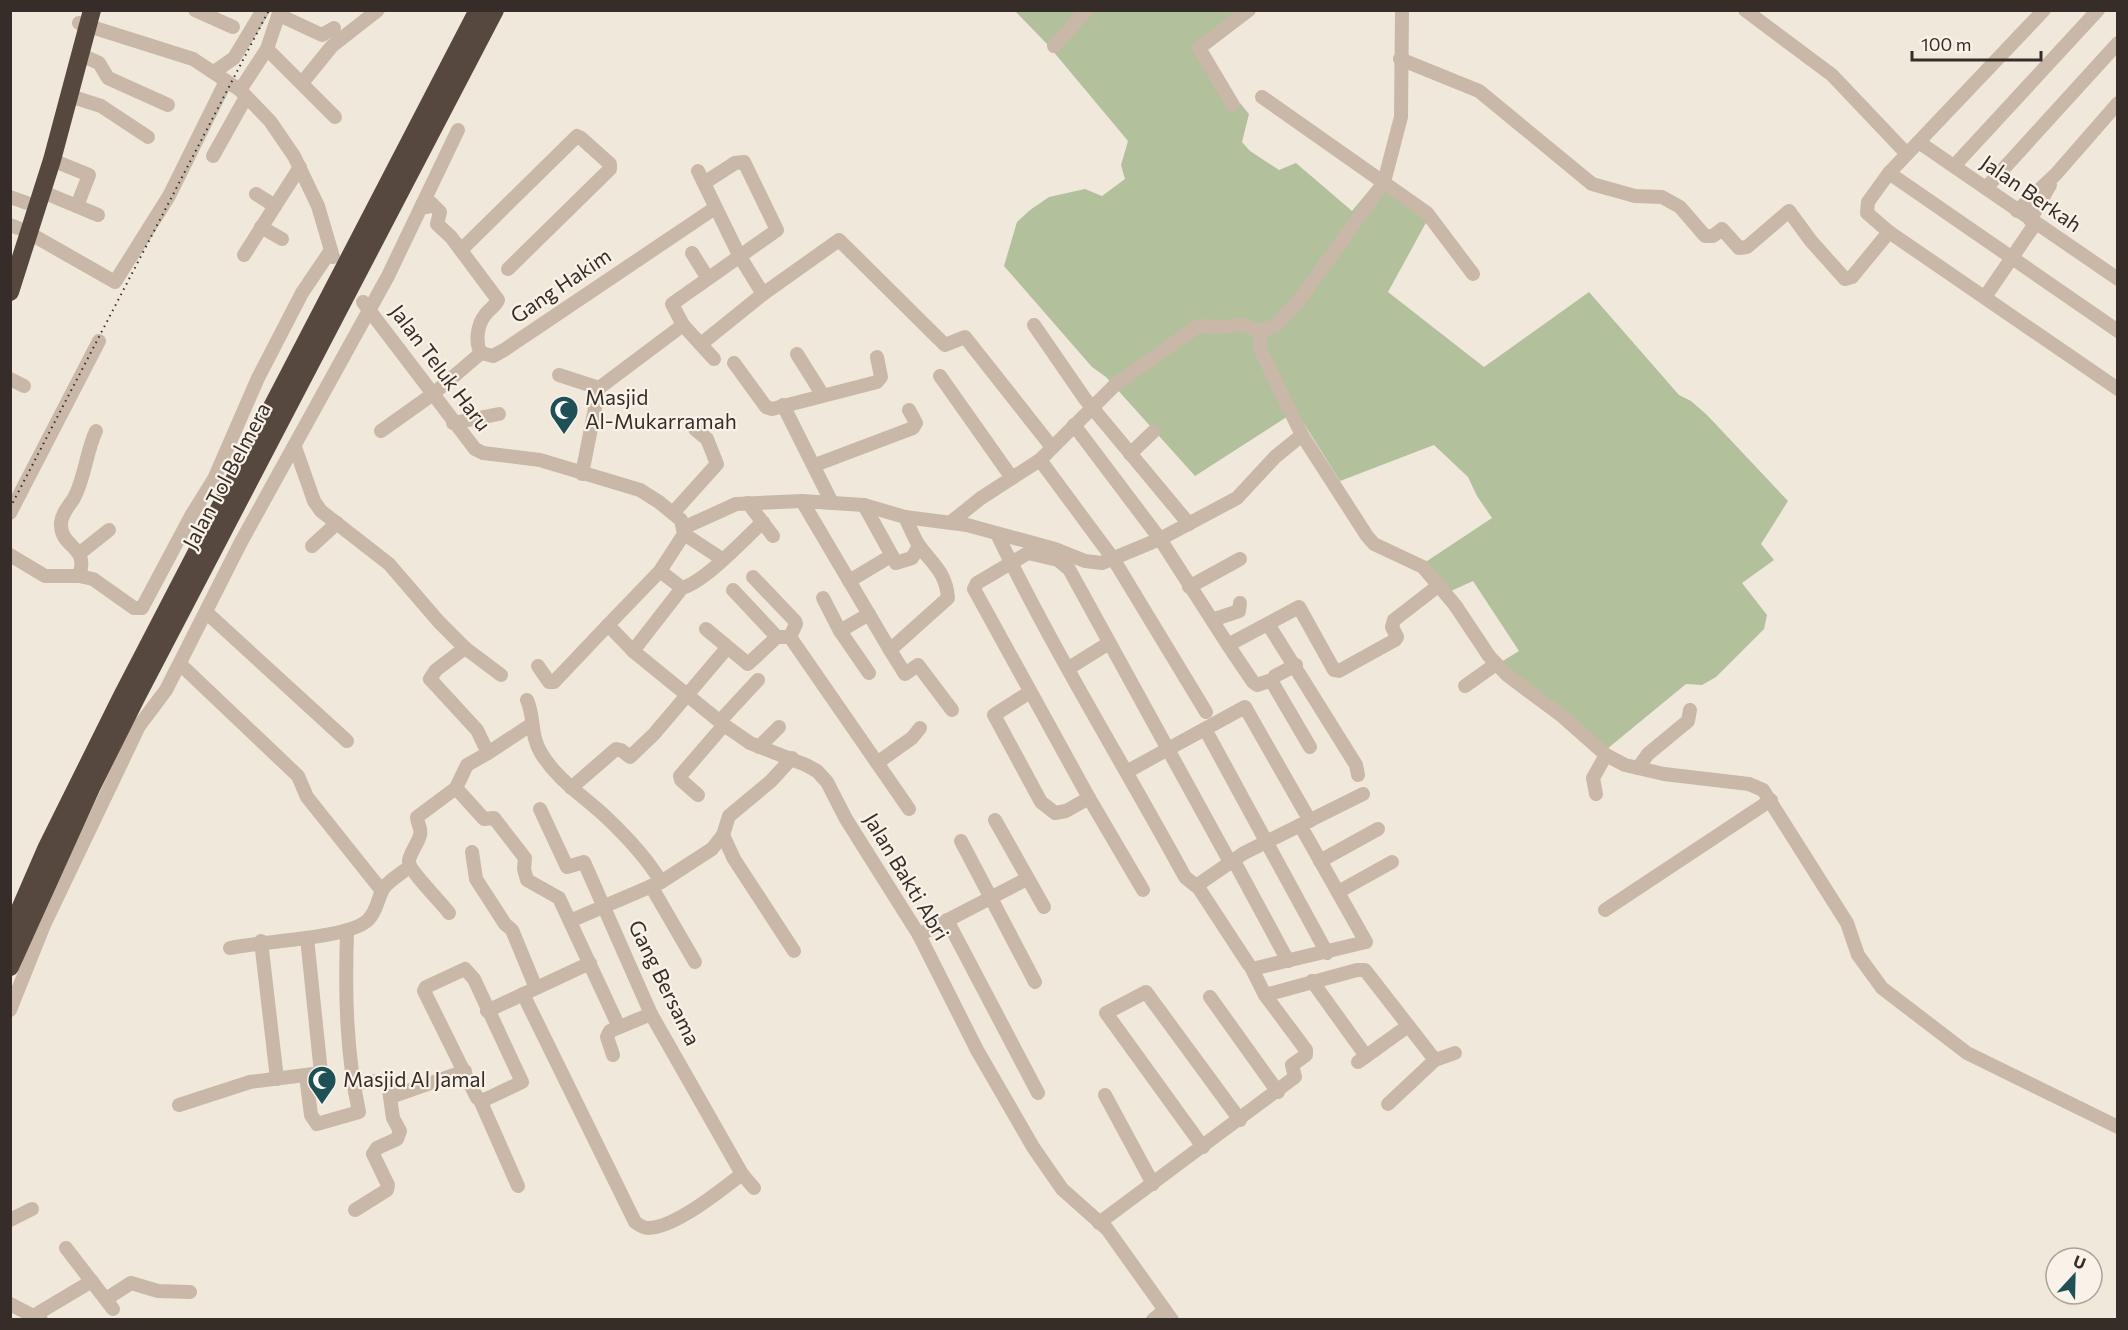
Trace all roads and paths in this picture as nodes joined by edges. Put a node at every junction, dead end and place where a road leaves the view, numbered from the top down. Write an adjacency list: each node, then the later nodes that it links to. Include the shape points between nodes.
1 (195, 10): 14 (street)
2 (263, 10): 21 (street, via 234,58)
3 (378, 10): 23 (street, via 332,46)
4 (478, 10): 223 (highway, Jalan Tol Belmera, via 117,706)
5 (495, 10): 234 (highway, Jalan Tol Belmera, via 136,698)
6 (1087, 10): 17 (street)
7 (1249, 10): 29 (street, via 1199,48)
8 (1402, 10): 20 (street)
9 (1745, 10): 34 (street, via 1832,75)
10 (2044, 10): 33 (street)
11 (2098, 10): 37 (street)
12 (280, 13): 15 (street, via 322,35); 18 (street)
13 (86, 17): 19 (highway); 21 (street); 45 (highway)
14 (233, 27)
15 (334, 28)
16 (2118, 44): 42 (street)
17 (1054, 46)
18 (267, 49): 23 (street); 24 (street)
19 (81, 55): 25 (highway); 28 (street, via 99,63 108,78)
20 (1400, 59): 41 (street, via 1401,117); 55 (street, via 1479,91 1592,184 1635,196 1662,197 1680,207 1705,236 1713,236 1722,229 1739,248 1747,247 1789,211 1845,279 1852,277)
21 (214, 72): 22 (street)
22 (226, 81): 24 (street); 54 (street, via 169,196 115,282)
23 (302, 83): 30 (street)
24 (243, 94): 35 (street); 38 (street, via 270,121)
25 (70, 96): 32 (street, via 101,106); 36 (highway)
26 (1262, 97): 41 (street)
27 (2118, 103): 40 (street)
28 (168, 105)
29 (1233, 105)
30 (335, 117)
31 (459, 130): 46 (street)
32 (148, 137)
33 (1920, 143): 34 (street); 37 (street, Jalan Berkah)
34 (1907, 154): 39 (street)
35 (213, 156)
36 (52, 160): 43 (highway); 47 (street, via 89,175)
37 (1954, 166): 42 (street, Jalan Berkah)
38 (300, 167): 48 (street); 134 (street, via 318,206 332,254 302,293 258,378 214,478 142,608 134,608 93,579)
39 (1888, 173): 55 (street, via 1868,202 1867,210); 62 (street)
40 (2056, 174): 50 (street); 52 (street)
41 (1384, 182): 64 (street, via 1427,213); 73 (street, via 1298,302 1275,326)
42 (1986, 188): 50 (street, Jalan Berkah)
43 (43, 192): 47 (street); 54 (highway)
44 (256, 194): 48 (street)
45 (19, 200): 54 (highway)
46 (422, 205): 57 (street, via 431,203 440,212 437,224); 70 (street)
47 (77, 206): 51 (street)
48 (275, 206): 53 (street)
49 (715, 208): 61 (street); 61 (street, via 701,177 739,161 748,165 777,230); 77 (street, Gang Hakim, via 504,350 493,356)
50 (2017, 211): 52 (street, Jalan Berkah)
51 (98, 215)
52 (2033, 222): 62 (street); 66 (street, Jalan Berkah)
53 (261, 228): 56 (street); 60 (street)
54 (19, 229): 58 (highway); 67 (highway)
55 (1888, 232): 69 (street)
56 (282, 239)
57 (461, 250): 63 (street, via 577,136 581,138 610,164 610,169); 77 (street, via 498,300 483,316 477,333)
58 (10, 252)
59 (692, 253): 65 (street)
60 (243, 255)
61 (738, 255): 65 (street); 68 (street)
62 (2012, 259): 69 (street); 74 (street)
63 (508, 269)
64 (1473, 274)
65 (707, 277): 71 (street, via 672,304)
66 (2118, 279)
67 (10, 292)
68 (763, 294): 76 (street); 101 (street, via 835,242 843,242 945,345 965,337)
69 (1985, 297): 85 (street)
70 (367, 306): 88 (street, Jalan Teluk Haru); 102 (street)
71 (683, 325): 76 (street); 87 (street)
72 (1035, 325): 91 (street)
73 (1260, 331): 91 (street, via 1240,324 1198,326 1116,384); 100 (street, via 1260,349)
74 (2118, 331)
75 (99, 341): 112 (street)
76 (701, 344): 80 (street)
77 (481, 353): 88 (street, Gang Hakim)
78 (797, 354): 89 (street)
79 (877, 357): 89 (street, via 879,380)
80 (714, 359)
81 (734, 363): 90 (street, via 766,407)
82 (560, 375): 87 (street)
83 (940, 376): 107 (street)
84 (10, 379): 86 (street)
85 (2116, 384)
86 (24, 386)
87 (599, 388): 106 (street)
88 (433, 394): 94 (street, Jalan Teluk Haru); 98 (street, Gang Hakim)
89 (822, 394): 90 (street)
90 (783, 405): 105 (street)
91 (1092, 406): 95 (street); 103 (street)
92 (909, 410): 105 (street, via 916,423 913,428)
93 (499, 414): 94 (street)
94 (453, 423): 106 (street, Jalan Teluk Haru, via 483,453 540,460)
95 (1074, 425): 101 (street); 123 (street)
96 (695, 429): 113 (street, via 706,439 717,464)
97 (96, 431): 126 (street, via 75,496 61,525 69,544)
98 (381, 431)
99 (1153, 432): 103 (street)
100 (1302, 435): 118 (street, via 1237,498); 137 (street, via 1374,544 1420,565)
101 (1051, 446): 104 (street)
102 (295, 447): 117 (street, via 314,501); 143 (street)
103 (1130, 454): 118 (street)
104 (1040, 460): 107 (street); 131 (street)
105 (815, 465): 110 (street)
106 (582, 474): 113 (street, Jalan Teluk Haru, via 640,490)
107 (1012, 478): 116 (street)
108 (802, 501): 109 (street); 110 (street); 136 (street)
109 (748, 503): 115 (street); 120 (street, via 725,508)
110 (832, 503): 111 (street)
111 (864, 505): 114 (street); 128 (street)
112 (10, 513)
113 (673, 513): 120 (street, Jalan Teluk Haru, via 681,520)
114 (905, 517): 116 (street); 125 (street)
115 (763, 522): 121 (street); 129 (street)
116 (951, 522): 122 (street)
117 (337, 523): 124 (street); 153 (street, via 389,564)
118 (1189, 524): 123 (street)
119 (109, 530): 126 (street)
120 (684, 531): 129 (street); 133 (street)
121 (773, 536)
122 (998, 536): 131 (street, via 1093,563); 132 (street)
123 (1160, 539): 131 (street); 138 (street)
124 (312, 546)
125 (919, 546): 128 (street, via 915,556 899,564); 155 (street, via 937,566 948,598)
126 (80, 553): 134 (street, via 83,564)
127 (10, 555): 134 (street, via 45,576)
128 (891, 556): 136 (street)
129 (722, 559): 139 (street, via 691,586)
130 (1240, 559): 138 (street)
131 (1114, 560): 172 (street)
132 (1010, 562): 151 (street, via 1031,553 1066,565); 161 (street); 167 (street, via 974,589)
133 (660, 571): 139 (street); 147 (street)
134 (79, 576)
135 (753, 577): 150 (street, via 795,621)
136 (849, 581): 144 (street)
137 (1438, 586): 146 (street, via 1394,620 1395,640 1339,671 1334,670 1299,607); 158 (street)
138 (1189, 587): 145 (street)
139 (682, 588): 156 (street)
140 (733, 590): 150 (street)
141 (823, 598): 149 (street)
142 (1240, 603): 145 (street, via 1239,611)
143 (206, 612): 157 (street); 178 (street)
144 (868, 614): 149 (street); 155 (street)
145 (1212, 620): 152 (street)
146 (1268, 624): 152 (street); 159 (street)
147 (608, 625): 156 (street, Jalan Bakti Abri); 160 (street, via 554,682 549,682)
148 (706, 629): 154 (street)
149 (840, 631): 162 (street)
150 (783, 637): 154 (street, via 748,664); 185 (street)
151 (1109, 643): 161 (street); 181 (street)
152 (1228, 645): 165 (street, via 1253,682 1257,685)
153 (465, 648): 163 (street); 182 (street, via 430,679 480,734)
154 (727, 648): 168 (street)
155 (890, 650): 170 (street, via 905,674 918,665)
156 (633, 651): 168 (street, Jalan Bakti Abri)
157 (180, 664): 213 (street, via 298,776 307,798); 241 (street, via 139,726 87,831)
158 (1496, 664): 166 (street); 183 (street)
159 (1296, 665): 165 (street); 188 (street, via 1356,765)
160 (537, 666)
161 (1069, 668): 187 (street)
162 (869, 673)
163 (501, 675)
164 (758, 680): 173 (street)
165 (1272, 680): 180 (street)
166 (1465, 686)
167 (1030, 692): 194 (street); 194 (street, via 994,715 1041,802 1055,813)
168 (685, 696): 173 (street, Jalan Bakti Abri); 190 (street, via 630,758 616,749)
169 (527, 700): 174 (street, via 534,715)
170 (952, 710)
171 (1690, 710): 186 (street, via 1688,721 1648,754)
172 (1206, 712)
173 (722, 723): 179 (street, Jalan Bakti Abri); 193 (street, via 680,776)
174 (532, 724): 182 (street); 190 (street, via 541,754)
175 (779, 727): 179 (street)
176 (920, 728): 185 (street)
177 (1205, 729): 181 (street); 199 (street, via 1245,707); 203 (street)
178 (347, 741)
179 (759, 747): 184 (street, Jalan Bakti Abri)
180 (1310, 747)
181 (1167, 750): 187 (street); 207 (street)
182 (488, 753): 189 (street, via 468,765)
183 (1606, 755): 186 (street); 192 (street, via 1593,778)
184 (792, 758): 201 (street, via 729,816); 224 (street, Jalan Bakti Abri, via 817,771 827,782)
185 (877, 763): 197 (street)
186 (1638, 768): 195 (street, via 1749,784)
187 (1128, 771): 211 (street, via 1185,877)
188 (1358, 775)
189 (456, 788): 208 (street, via 417,817 421,834); 221 (street, via 485,820 494,818 525,858 527,880 557,896)
190 (571, 788): 210 (street, via 650,863)
191 (1363, 794): 199 (street)
192 (1596, 794)
193 (698, 795)
194 (1089, 798): 212 (street)
195 (1771, 800): 218 (street); 261 (street, via 1847,923 1858,955 1882,988 1967,1053)
196 (540, 809): 216 (street, Gang Bersama, via 567,867 584,862)
197 (909, 809)
198 (995, 820): 209 (street)
199 (1305, 823): 203 (street); 205 (street)
200 (1378, 829): 205 (street)
201 (723, 835): 210 (street, via 712,849); 228 (street, via 734,859)
202 (961, 841): 215 (street)
203 (1269, 843): 207 (street, via 1244,853); 229 (street)
204 (472, 852): 237 (street, via 476,879 512,930)
205 (1320, 861): 214 (street)
206 (1392, 862): 214 (street)
207 (1233, 863): 211 (street); 230 (street)
208 (409, 867): 213 (street); 219 (street)
209 (1027, 879): 215 (street); 217 (street)
210 (656, 884): 216 (street); 231 (street)
211 (1196, 884): 233 (street)
212 (1143, 890)
213 (381, 891): 222 (street, via 369,919)
214 (1338, 892): 229 (street, via 1366,942)
215 (991, 897): 220 (street); 236 (street)
216 (604, 907): 221 (street); 243 (street, Gang Bersama)
217 (1044, 907)
218 (1605, 910)
219 (449, 914)
220 (947, 920): 224 (street); 254 (street)
221 (570, 921): 232 (street)
222 (347, 931): 225 (street); 252 (street, via 345,1007)
223 (10, 932)
224 (918, 935): 270 (street, Jalan Bakti Abri, via 1033,1147 1062,1189)
225 (307, 938): 226 (street); 250 (street, via 321,1073)
226 (261, 942): 227 (street); 251 (street)
227 (230, 948)
228 (794, 951)
229 (1327, 953): 230 (street)
230 (1288, 961): 239 (street, via 1252,969)
231 (695, 962)
232 (590, 963): 237 (street); 245 (street)
233 (1249, 965)
234 (10, 967)
235 (1312, 981): 239 (street); 244 (street, via 1365,970); 244 (street, via 1362,1059)
236 (1035, 982)
237 (536, 988): 238 (street)
238 (523, 994): 242 (street); 263 (street, via 635,1222 648,1228 661,1225)
239 (1265, 995): 253 (street, via 1306,1050 1306,1055 1292,1065 1295,1077)
240 (1210, 997): 253 (street)
241 (10, 1010)
242 (488, 1011): 249 (street, via 472,974 465,969 424,991); 257 (street, via 522,1082)
243 (651, 1014): 245 (street); 263 (street, Gang Bersama)
244 (1408, 1026): 248 (street)
245 (619, 1027): 247 (street, via 608,1033)
246 (1455, 1053): 248 (street)
247 (613, 1055)
248 (1435, 1060): 258 (street)
249 (465, 1071): 256 (street); 257 (street)
250 (306, 1076): 251 (street); 252 (street, via 311,1115 319,1124 359,1112)
251 (277, 1078): 259 (street, via 250,1082)
252 (353, 1083): 256 (street, via 384,1081)
253 (1278, 1092): 260 (street)
254 (1038, 1093)
255 (1105, 1095): 264 (street)
256 (391, 1097): 268 (street, via 399,1136 373,1154 387,1190)
257 (480, 1100): 265 (street)
258 (1388, 1104)
259 (179, 1105)
260 (1240, 1120): 262 (street); 262 (street, via 1146,992 1106,1013)
261 (2118, 1127)
262 (1203, 1147): 264 (street)
263 (742, 1174): 266 (street, Gang Bersama)
264 (1153, 1184): 270 (street)
265 (518, 1186)
266 (754, 1188)
267 (32, 1209): 269 (street)
268 (355, 1209)
269 (10, 1220)
270 (1100, 1223): 275 (street, Jalan Bakti Abri)
271 (66, 1248): 272 (street)
272 (92, 1281): 273 (street, via 109,1304 131,1283 158,1291); 276 (street)
273 (190, 1292)
274 (10, 1304): 276 (street)
275 (1169, 1315): 277 (street)
276 (38, 1317)
277 (1153, 1320)

